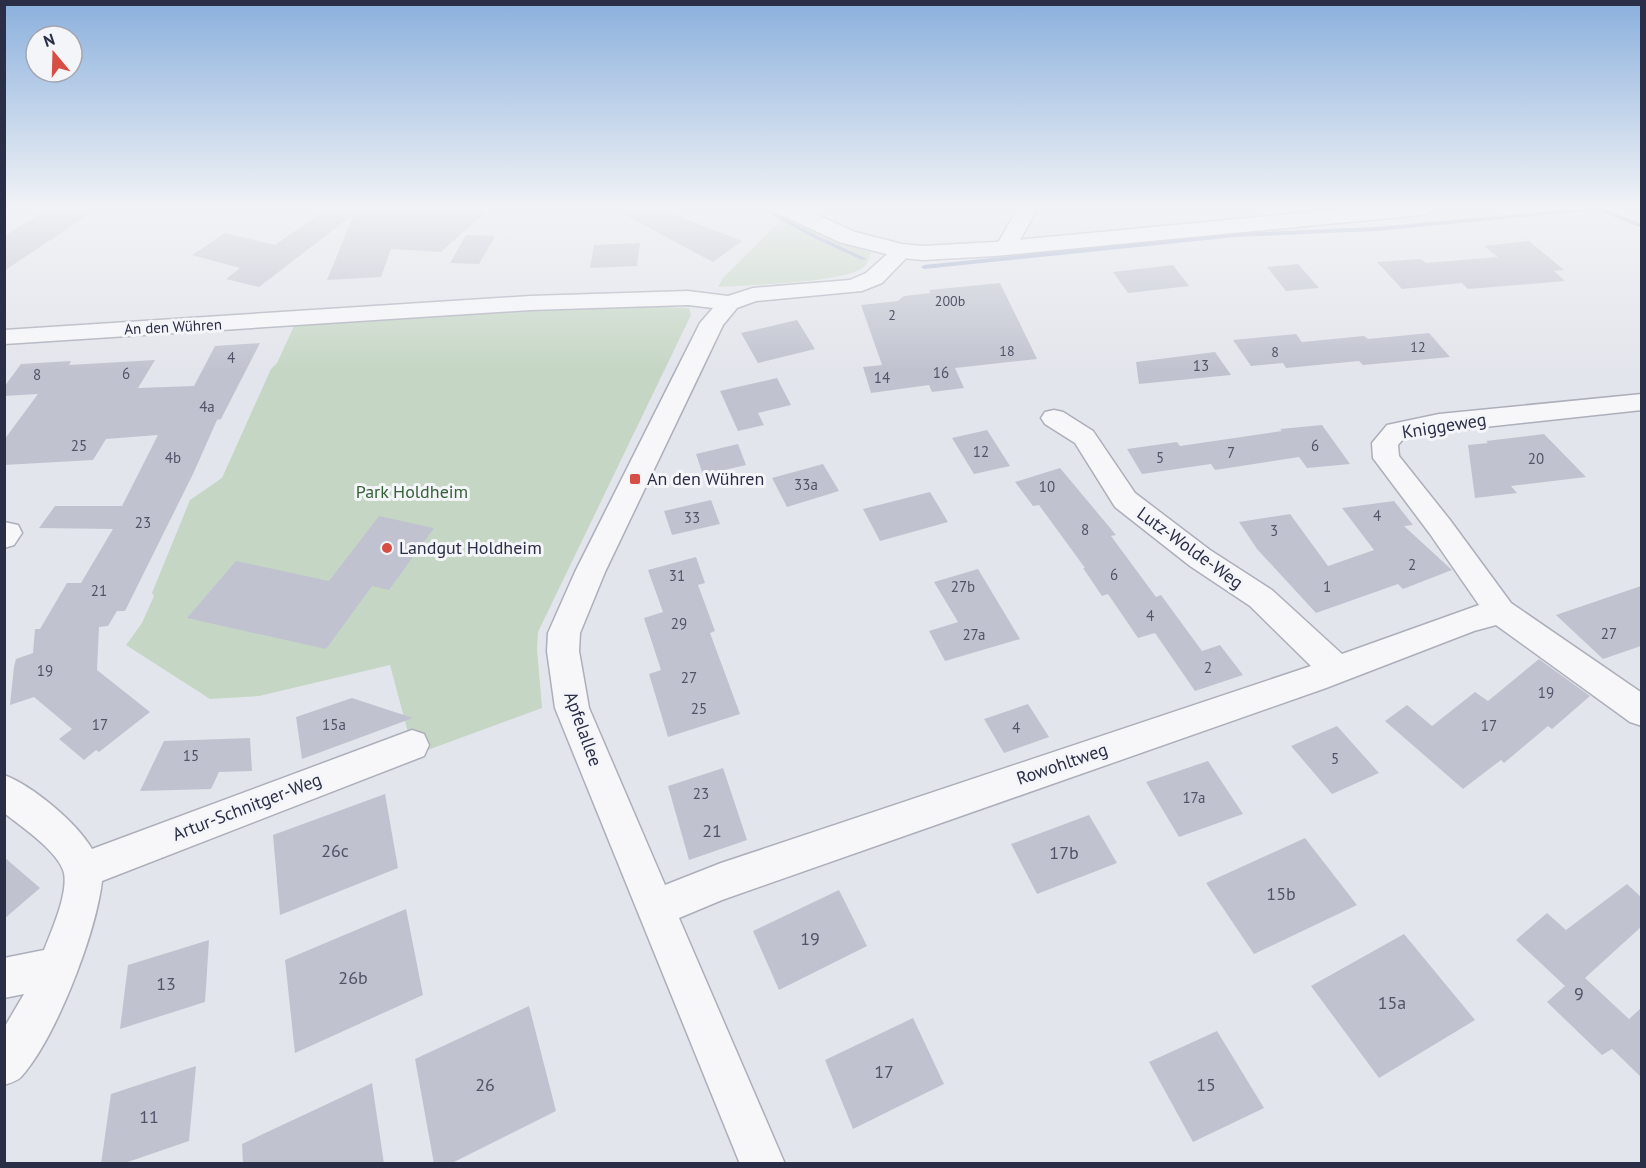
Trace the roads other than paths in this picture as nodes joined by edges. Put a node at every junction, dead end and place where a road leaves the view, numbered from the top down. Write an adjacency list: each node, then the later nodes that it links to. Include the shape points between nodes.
1 (889, 263): 2 (street, An den Wühren, via 874,278 854,286 753,295)
2 (729, 303): 3 (street, An den Wühren, via 688,298 530,303); 14 (street, Apfelallee, via 706,333 564,633 562,651 572,708)
3 (4, 337)
4 (1641, 402): 8 (street, Kniggeweg, via 1439,423 1396,432 1385,443 1386,458)
5 (1054, 418): 9 (street, Lutz-Wolde-Weg, via 1084,437 1125,500 1200,558 1261,598)
6 (4, 533): 7 (street, via 8,532)
7 (4, 537)
8 (1500, 612): 9 (street, Rowohltweg); 10 (street, Kniggeweg)
9 (1336, 670): 14 (street, Rowohltweg, via 720,882)
10 (1641, 712)
11 (412, 745): 13 (street, Artur-Schnitger-Weg)
12 (4, 791): 13 (street, via 62,839)
13 (83, 870): 15 (street, via 80,907)
14 (656, 908): 18 (street, Apfelallee)
15 (57, 968): 16 (street); 17 (street, via 29,1029)
16 (4, 978)
17 (4, 1064)
18 (763, 1164)

